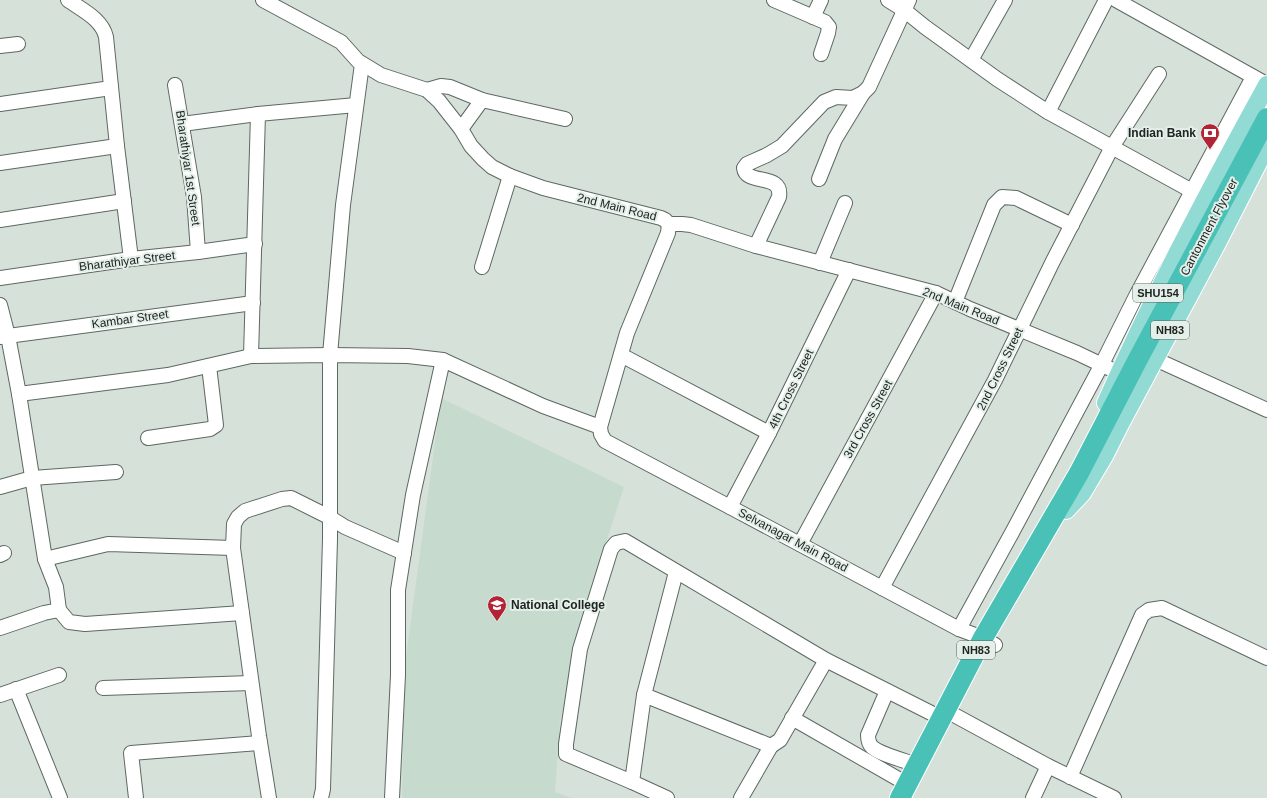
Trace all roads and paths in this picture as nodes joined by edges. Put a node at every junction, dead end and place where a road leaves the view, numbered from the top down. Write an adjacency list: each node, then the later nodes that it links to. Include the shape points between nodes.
1 (68, 0): 19 (street, via 100,23 104,29)
2 (263, 0): 15 (street, 2nd Main Road, via 341,42)
3 (774, 0): 10 (street)
4 (821, 0): 10 (street)
5 (888, 0): 9 (street)
6 (1005, 0): 14 (street)
7 (1106, 0): 25 (street)
8 (1116, 0): 17 (street)
9 (906, 5): 14 (street, via 925,27); 21 (street, via 869,87)
10 (813, 17): 13 (street, via 825,22 829,27)
11 (18, 44): 12 (street)
12 (0, 46)
13 (821, 54)
14 (971, 60): 25 (street)
15 (362, 64): 20 (street, 2nd Main Road, via 381,75); 24 (street)
16 (1159, 74): 34 (street, 2nd Cross Street)
17 (1262, 82): 38 (street); 65 (main road, SHU154)
18 (175, 85): 29 (street, Bharathiyar 1st Street)
19 (111, 88): 23 (street); 33 (street)
20 (427, 90): 22 (street, via 441,86 450,87); 30 (street, 2nd Main Road)
21 (863, 93): 37 (street, via 835,139); 45 (street, via 853,98 836,97 824,102 782,146 744,168 748,175 774,183 780,191)
22 (482, 100): 27 (street); 30 (street)
23 (0, 104)
24 (356, 105): 26 (street); 58 (street, via 343,205)
25 (1048, 112): 34 (street)
26 (258, 114): 29 (street); 44 (street)
27 (565, 118)
28 (1267, 118): 72 (highway, Cantonment Flyover / NH83, via 1138,359)
29 (182, 124): 46 (street, Bharathiyar 1st Street, via 194,197)
30 (461, 129): 36 (street, 2nd Main Road, via 483,159)
31 (1267, 131): 72 (highway, Cantonment Flyover / NH83)
32 (1267, 145): 61 (main road, NH83)
33 (117, 146): 35 (street); 39 (street)
34 (1112, 147): 38 (street); 43 (street, 2nd Cross Street)
35 (0, 163)
36 (510, 176): 42 (street, 2nd Main Road, via 543,188 661,218); 49 (street)
37 (819, 179)
38 (1192, 191): 63 (street)
39 (124, 201): 41 (street); 47 (street)
40 (845, 203): 48 (street)
41 (0, 220)
42 (669, 224): 45 (street, 2nd Main Road, via 691,225); 59 (street, via 668,233 627,333)
43 (1072, 225): 53 (street, via 1016,198 1002,197 994,205); 56 (street, 2nd Cross Street)
44 (255, 244): 46 (street, Bharathiyar Street); 54 (street)
45 (756, 246): 48 (street, 2nd Main Road)
46 (198, 252): 47 (street, Bharathiyar Street)
47 (131, 259): 51 (street, Bharathiyar Street)
48 (820, 263): 50 (street, 2nd Main Road)
49 (482, 267)
50 (849, 270): 52 (street, 2nd Main Road); 69 (street, 4th Cross Street)
51 (0, 278)
52 (936, 293): 53 (street, 2nd Main Road); 78 (street, 3rd Cross Street)
53 (955, 302): 56 (street, 2nd Main Road)
54 (253, 303): 57 (street, Kambar Street); 60 (street)
55 (0, 304): 57 (street)
56 (1019, 329): 63 (street, 2nd Main Road); 83 (street, 2nd Cross Street, via 996,380)
57 (4, 337): 66 (street)
58 (330, 355): 60 (street); 62 (street, via 408,356); 77 (street)
59 (621, 355): 68 (street); 69 (street)
60 (251, 356): 64 (street)
61 (1155, 359): 67 (street); 76 (main road, NH83, via 1092,478 1082,493)
62 (443, 360): 68 (street, via 543,406); 80 (street, via 413,495)
63 (1102, 364): 65 (street, 2nd Main Road); 87 (street)
64 (209, 366): 66 (street, via 168,375); 70 (street, via 216,425 210,429)
65 (1119, 373): 76 (main road, SHU154)
66 (19, 394): 73 (street)
67 (1267, 410)
68 (600, 428): 75 (street, Selvanagar Main Road, via 605,441)
69 (769, 433): 75 (street, 4th Cross Street)
70 (148, 438)
71 (116, 472): 73 (street)
72 (1082, 474): 76 (highway, Cantonment Flyover)
73 (32, 478): 74 (street); 81 (street)
74 (0, 487)
75 (730, 507): 78 (street, Selvanagar Main Road)
76 (1063, 508): 88 (highway, NH83)
77 (329, 517): 79 (street, via 291,498 282,498 245,511 238,517 234,524); 80 (street, via 345,527); 110 (street)
78 (800, 544): 83 (street, Selvanagar Main Road)
79 (233, 548): 81 (street, via 108,544); 85 (street)
80 (404, 553): 111 (street, via 398,590 398,675)
81 (45, 559): 84 (street, via 56,588)
82 (676, 572): 90 (street); 97 (street); 105 (street, via 625,541 616,543 611,549 580,649 566,754)
83 (882, 588): 87 (street, Selvanagar Main Road)
84 (60, 610): 85 (street, via 69,622 85,624); 86 (street)
85 (242, 613): 92 (street)
86 (0, 628)
87 (959, 630): 88 (street, Selvanagar Main Road)
88 (989, 641): 98 (highway, NH83)
89 (1267, 658): 104 (street, via 1162,608 1149,610 1142,615)
90 (826, 660): 95 (street); 99 (street)
91 (59, 675): 94 (street)
92 (251, 682): 93 (street); 100 (street)
93 (103, 688)
94 (16, 689): 96 (street); 107 (street)
95 (887, 691): 98 (street); 102 (street, via 868,740 877,750)
96 (0, 695)
97 (644, 695): 101 (street); 105 (street)
98 (948, 714): 102 (highway, NH83); 103 (street); 106 (highway, NH83)
99 (792, 718): 101 (street, via 780,740); 106 (street)
100 (260, 743): 108 (street, via 131,753); 109 (street)
101 (771, 746): 113 (street)
102 (917, 765): 106 (highway, NH83)
103 (1048, 766): 104 (street); 114 (street)
104 (1070, 777): 115 (street)
105 (632, 782): 112 (street)
106 (906, 793)
107 (60, 798)
108 (136, 798)
109 (269, 798)
110 (321, 798)
111 (392, 798)
112 (667, 798)
113 (741, 798)
114 (1033, 798)
115 (1114, 798)

